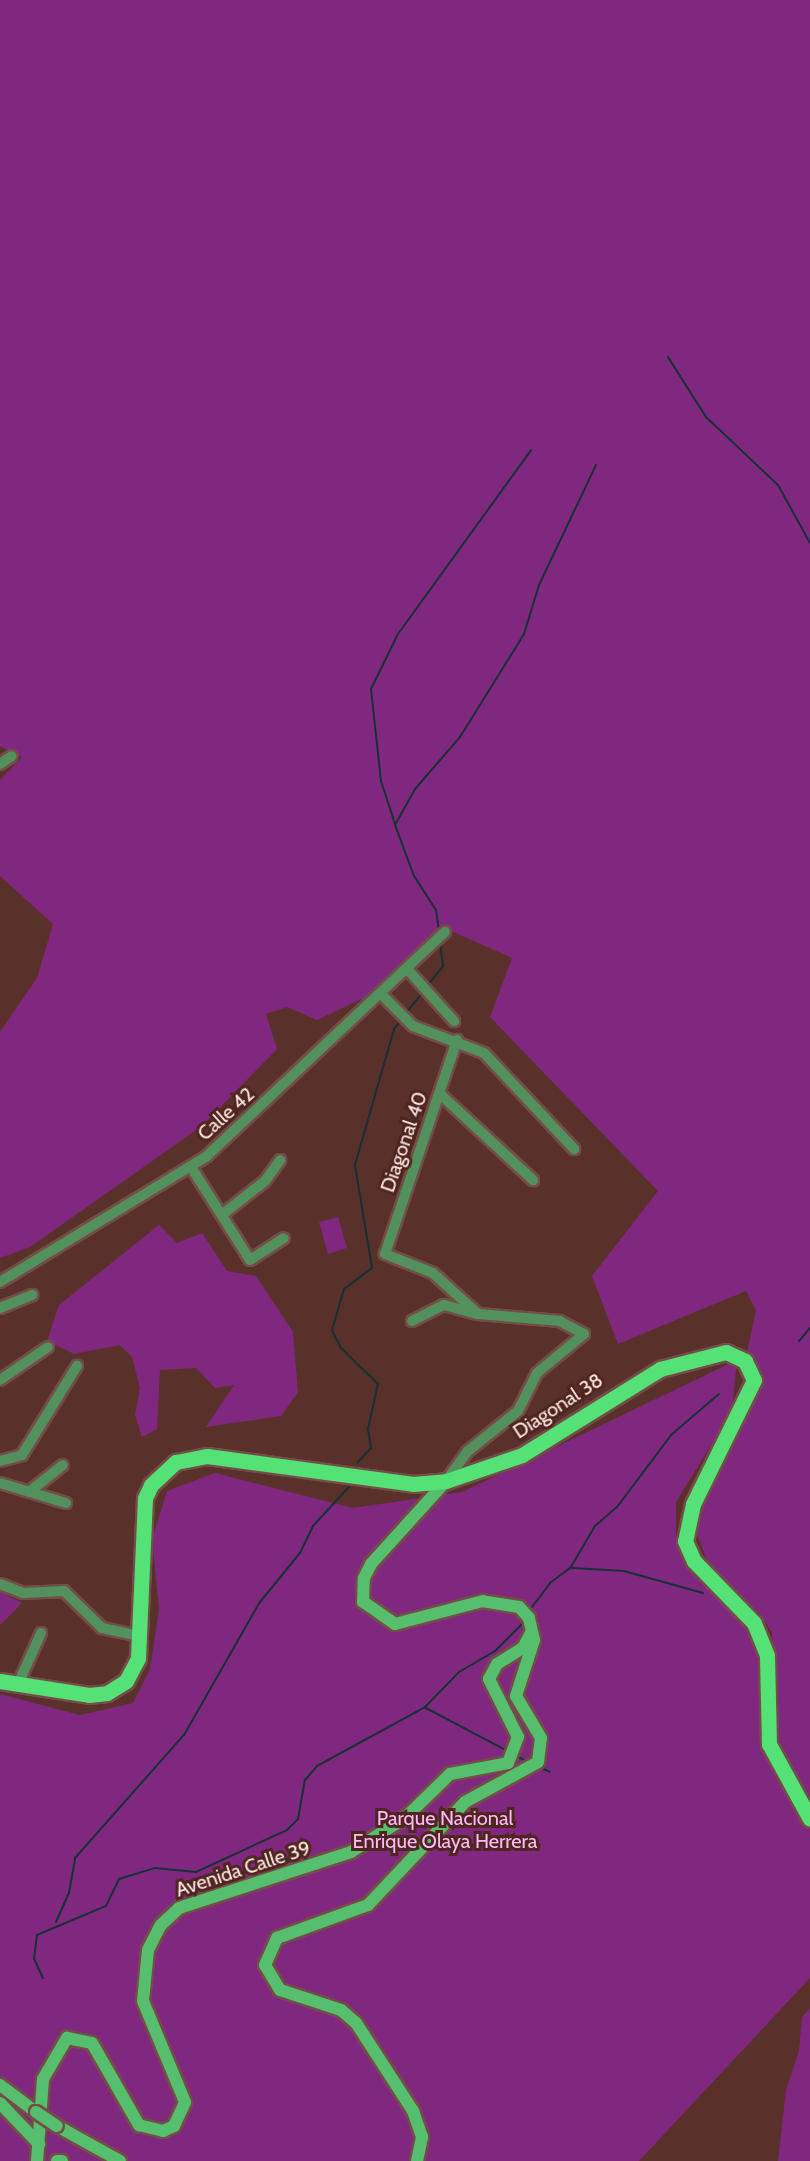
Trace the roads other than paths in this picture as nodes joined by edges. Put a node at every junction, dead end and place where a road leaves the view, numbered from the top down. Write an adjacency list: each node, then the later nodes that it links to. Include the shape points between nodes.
1 (12, 756): 2 (street)
2 (0, 764)
3 (445, 933): 4 (street, Calle 42)
4 (408, 970): 5 (street, Calle 42); 6 (street)
5 (383, 996): 7 (street, via 413,1026); 11 (street, Calle 42)
6 (454, 1020)
7 (457, 1040): 8 (street, Diagonal 40); 9 (street, via 506,1072)
8 (440, 1094): 12 (street); 18 (street, Diagonal 40, via 385,1254 433,1273)
9 (574, 1149)
10 (280, 1160): 13 (street, via 264,1181)
11 (190, 1167): 13 (street); 15 (street, Calle 42)
12 (533, 1180)
13 (223, 1214): 14 (street, via 250,1260)
14 (284, 1238)
15 (0, 1282)
16 (33, 1295): 17 (street)
17 (0, 1308)
18 (478, 1314): 19 (street, via 444,1305); 25 (street, via 560,1321 584,1334 537,1373 518,1411 468,1451)
19 (412, 1321)
20 (48, 1347): 22 (street)
21 (76, 1366): 23 (street, via 26,1450)
22 (0, 1380)
23 (0, 1461)
24 (63, 1465): 27 (street)
25 (446, 1481): 30 (street, via 371,1564 364,1578 363,1602 395,1624 473,1603 504,1601 519,1607); 32 (main road, Diagonal 38, via 413,1484 207,1455 176,1462 151,1485 145,1498); 35 (main road, Diagonal 38, via 522,1455 660,1369 706,1353 741,1358 754,1380 693,1504 685,1541 694,1561 754,1623 767,1656 769,1744)
26 (0, 1483): 27 (street)
27 (29, 1492): 28 (street)
28 (66, 1503)
29 (0, 1584): 32 (street, via 23,1593 64,1591 102,1628)
30 (533, 1626): 38 (street, Avenida Calle 39, via 523,1648 497,1664 489,1679 518,1737 508,1763 450,1774 405,1818 351,1852 178,1908 161,1925 148,1950 143,2001 185,2102 174,2126 163,2131 138,2125 92,2043 75,2036 57,2049 43,2079); 43 (street, via 533,1646 516,1696 541,1738 535,1765 465,1802 376,1899 285,1933 266,1958 269,1978 280,1990 341,2010 356,2023 413,2111 422,2136)
31 (41, 1633): 34 (street)
32 (140, 1636): 34 (main road, Diagonal 38, via 133,1671 107,1693)
33 (0, 1681): 34 (main road, Diagonal 38)
34 (18, 1684)
35 (810, 1819)
36 (0, 2085): 42 (street, bridge, via 57,2126)
37 (0, 2103): 38 (street)
38 (39, 2144): 39 (street, Avenida Calle 39)
39 (37, 2161)
40 (57, 2161): 41 (street)
41 (62, 2161)
42 (120, 2161)
43 (417, 2161)

